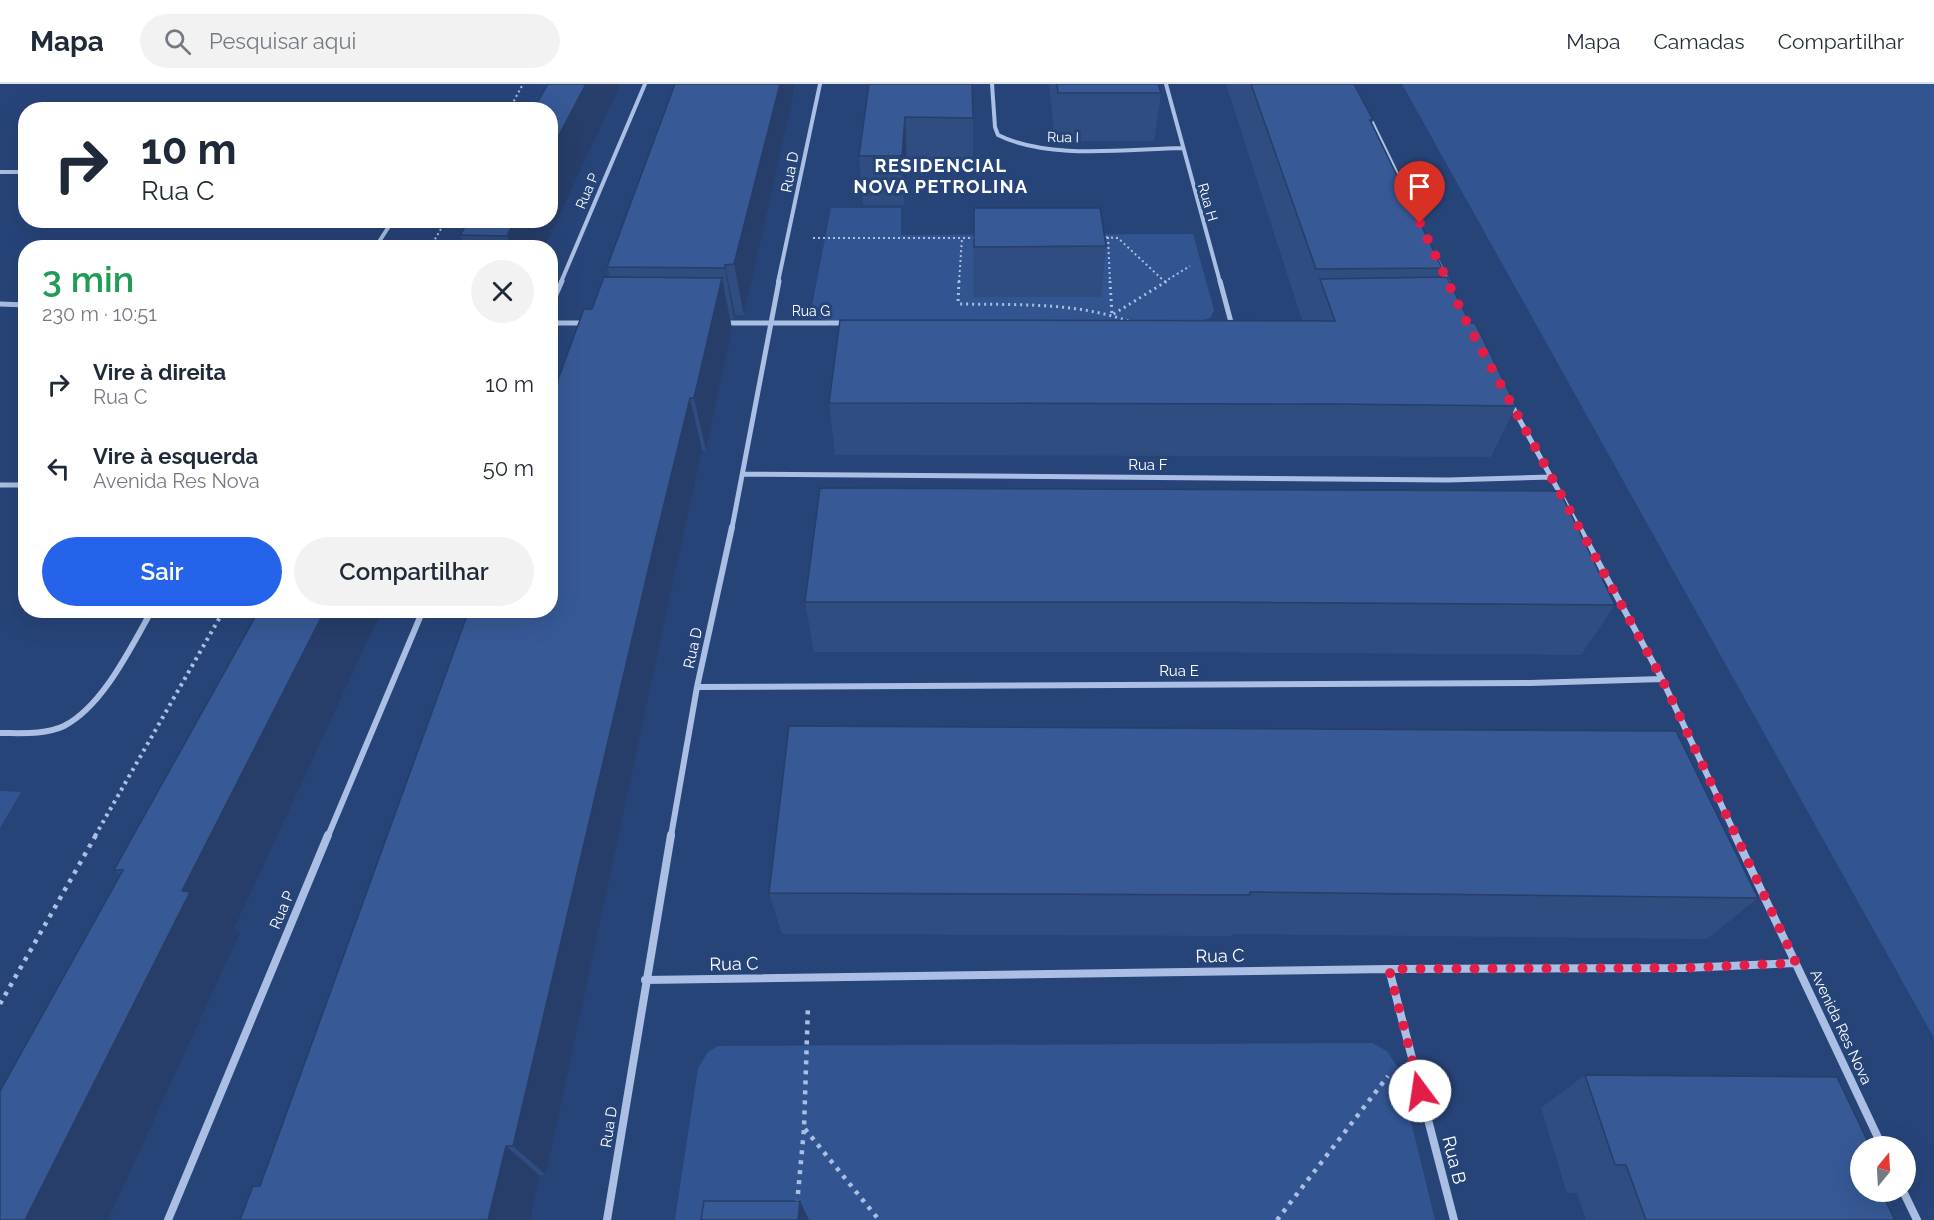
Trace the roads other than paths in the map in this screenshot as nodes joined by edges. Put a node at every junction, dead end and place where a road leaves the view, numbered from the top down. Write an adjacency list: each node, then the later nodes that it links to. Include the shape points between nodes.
1 (645, 84): 11 (street, Rua P)
2 (820, 84): 18 (street, Rua D)
3 (992, 84): 6 (street, Rua I, via 995,127 998,135 1013,143 1046,148)
4 (1166, 84): 6 (street, Rua H)
5 (1364, 105): 9 (street)
6 (1182, 148): 21 (street, Rua H)
7 (0, 172): 8 (street)
8 (18, 172)
9 (1403, 188)
10 (1433, 250): 12 (street)
11 (558, 289)
12 (1452, 292)
13 (0, 304): 14 (street)
14 (18, 304)
15 (558, 323): 16 (street)
16 (596, 323)
17 (723, 323): 18 (street, Rua G)
18 (768, 323): 19 (street, Rua G); 24 (street, Rua D)
19 (852, 323)
20 (1221, 326): 21 (street)
21 (1232, 326): 22 (street)
22 (1244, 326)
23 (1506, 395): 25 (street, Avenida Res Nova)
24 (744, 474): 25 (street, Rua F, via 1448,480); 31 (street, Rua D)
25 (1551, 477): 30 (street, Avenida Res Nova)
26 (0, 484): 27 (street)
27 (18, 485)
28 (147, 618): 32 (street, via 111,677 80,713 54,728)
29 (420, 618): 38 (street, Rua P)
30 (1662, 679): 31 (street, Rua E); 33 (street, Avenida Res Nova)
31 (697, 687): 35 (street, Rua D)
32 (0, 733)
33 (1796, 963): 34 (street, Rua C, via 1684,968); 36 (street, Avenida Res Nova)
34 (1389, 969): 35 (street, Rua C); 40 (street, Rua B)
35 (645, 980): 39 (street, Rua D)
36 (1877, 1136)
37 (1908, 1202): 41 (street)
38 (168, 1220)
39 (607, 1220)
40 (1454, 1220)
41 (1917, 1220)

